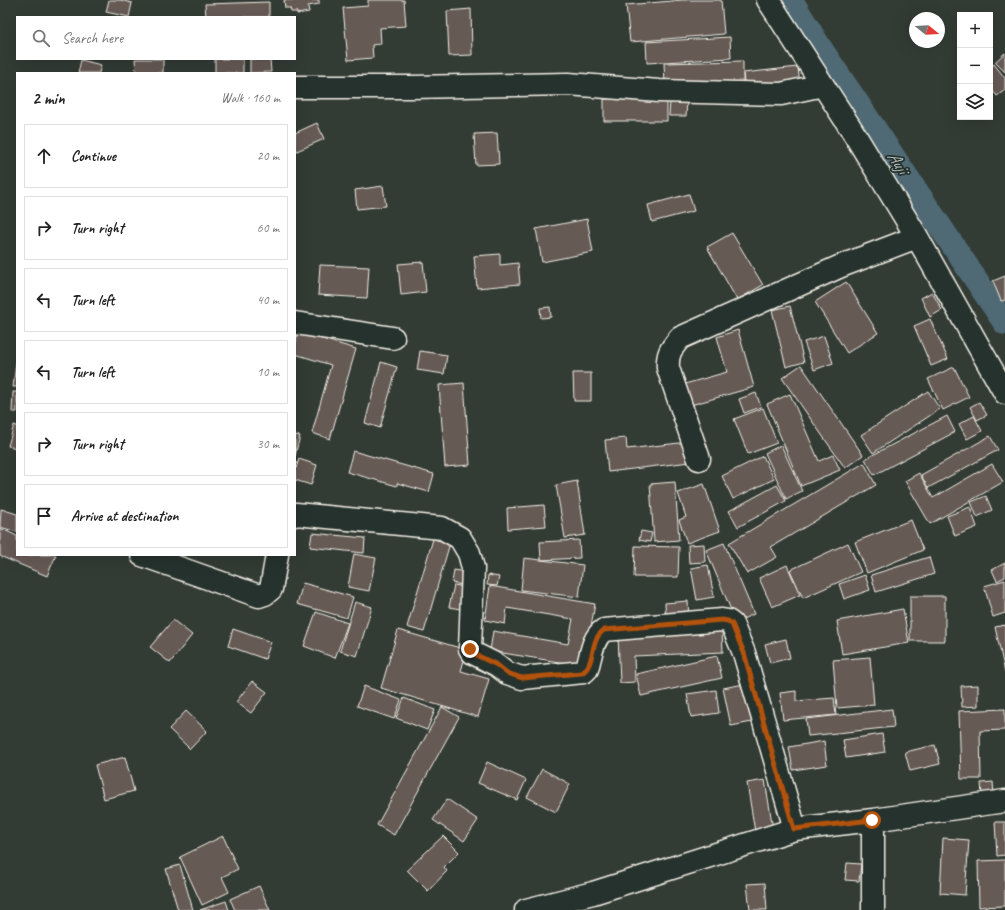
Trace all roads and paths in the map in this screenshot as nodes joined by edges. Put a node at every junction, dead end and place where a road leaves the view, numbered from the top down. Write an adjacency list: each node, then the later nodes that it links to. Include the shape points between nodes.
1 (768, 0): 2 (street)
2 (823, 85): 3 (street, via 781,94 660,91 568,84); 4 (street)
3 (296, 87)
4 (917, 237): 7 (street); 8 (street, via 841,266 680,338 667,357 668,368)
5 (296, 323): 6 (street)
6 (393, 338)
7 (1005, 393)
8 (700, 459)
9 (296, 514): 14 (street, via 442,528 460,538 469,553 473,568 470,649 472,653 507,673 522,678 584,672 596,638 604,630 728,621 732,624 744,653)
10 (145, 556): 11 (street, via 259,596 271,589)
11 (277, 556)
12 (1005, 801): 13 (street)
13 (872, 820): 14 (street); 16 (street)
14 (794, 829): 15 (street, via 593,893)
15 (526, 910)
16 (873, 910)

